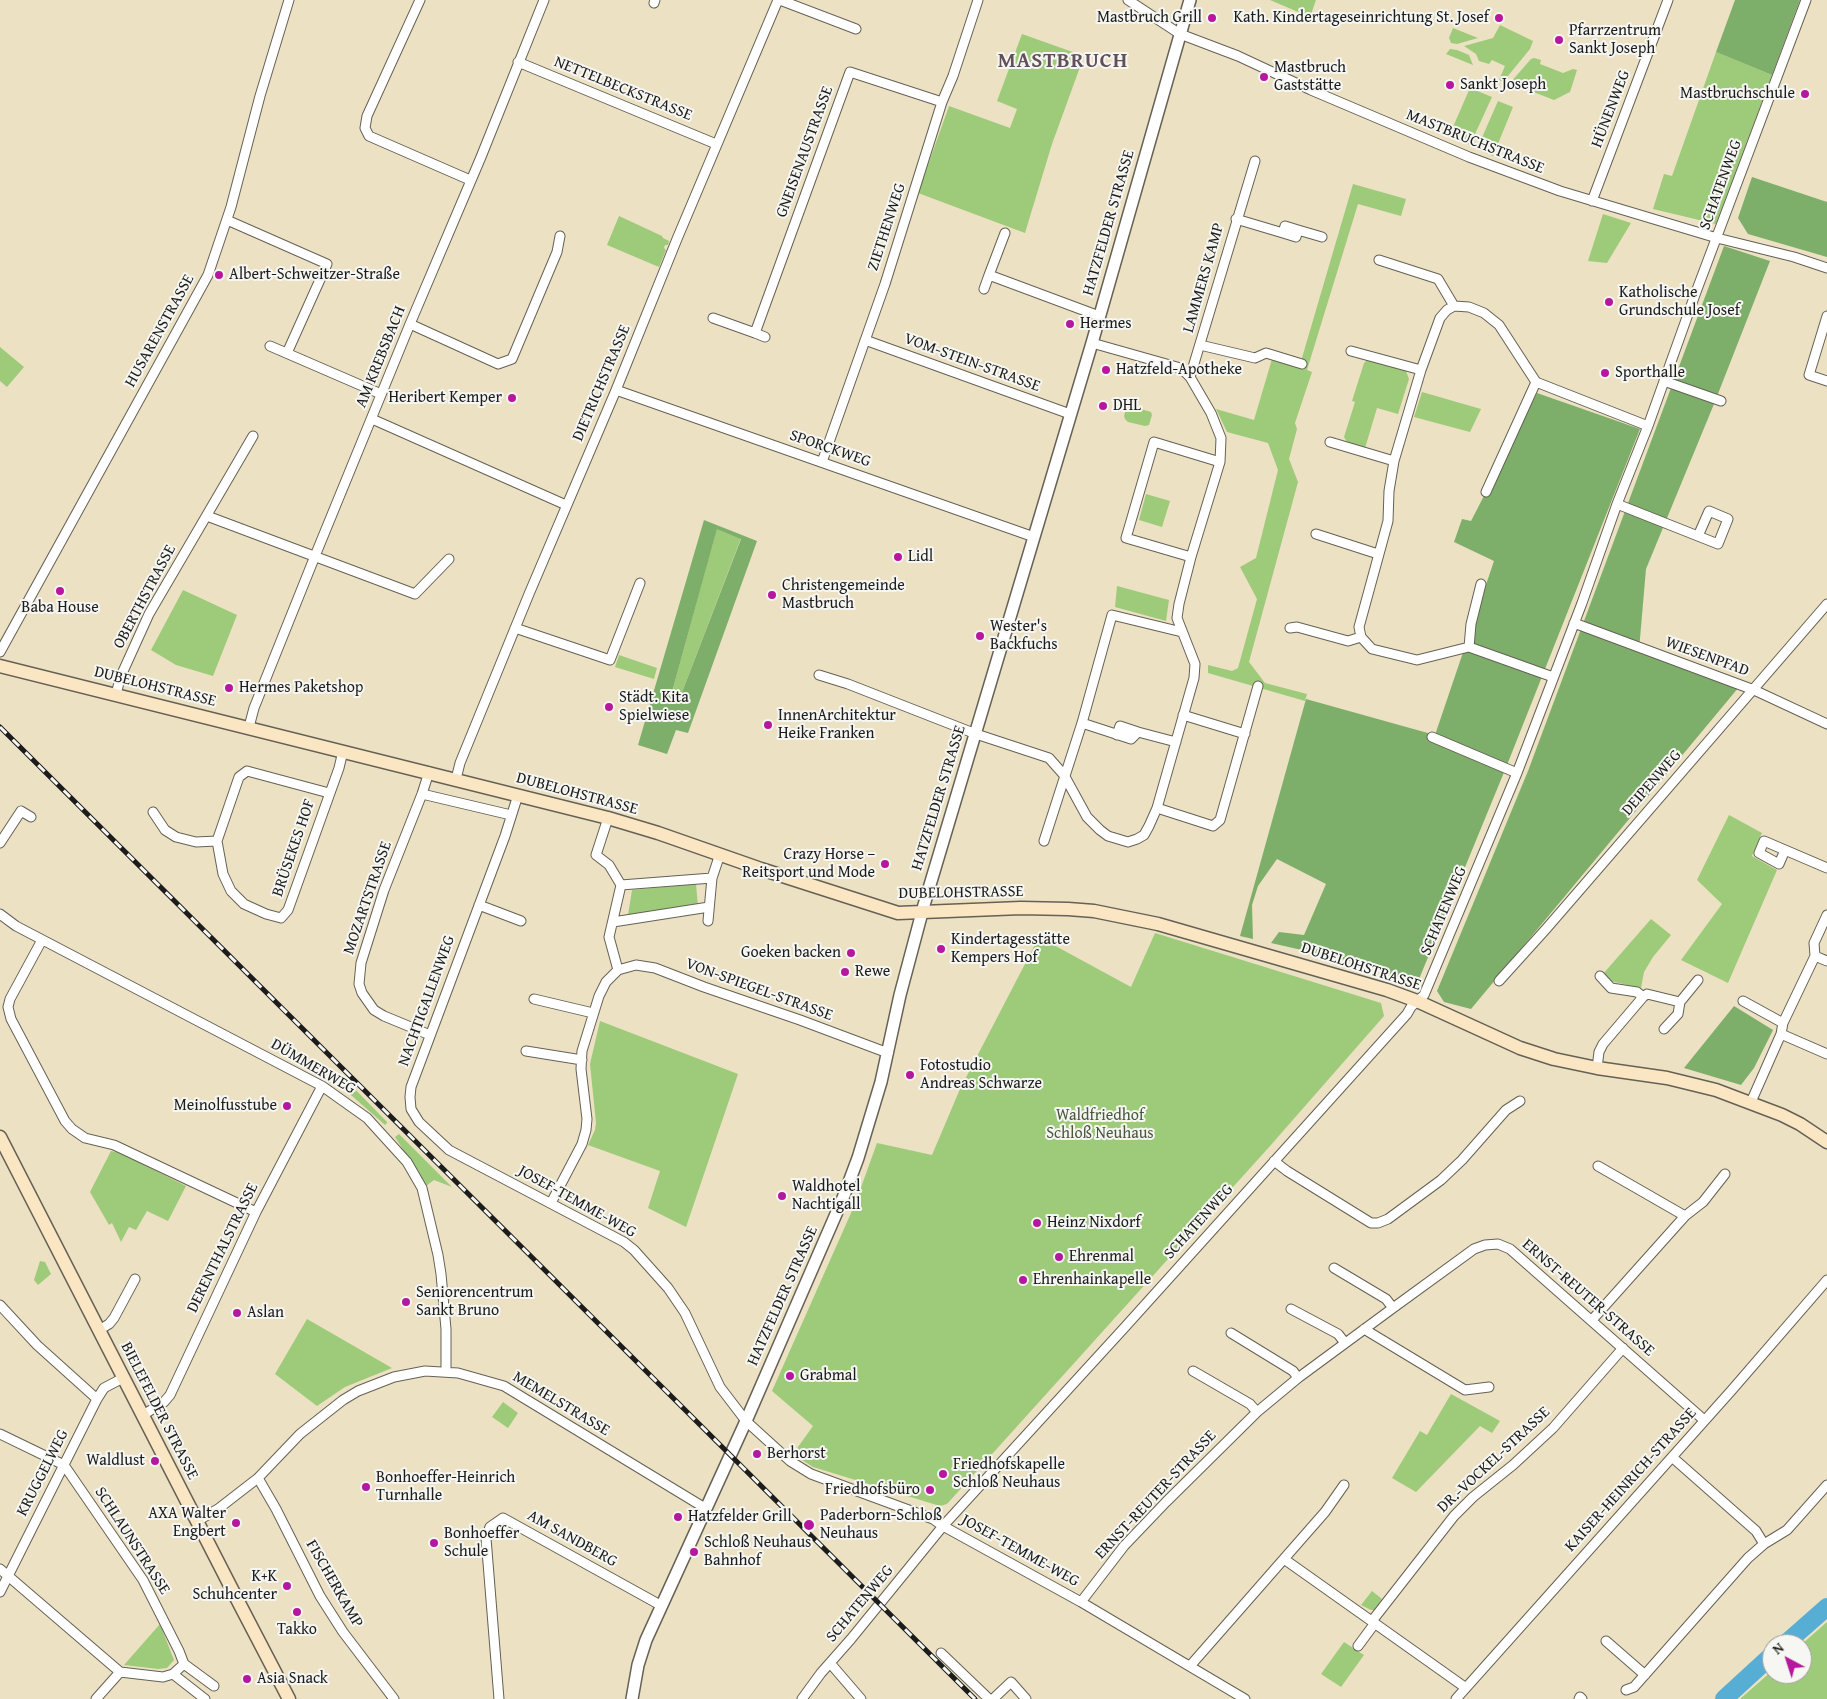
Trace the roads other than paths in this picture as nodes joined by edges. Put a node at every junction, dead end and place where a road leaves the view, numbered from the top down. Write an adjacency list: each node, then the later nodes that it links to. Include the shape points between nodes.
1 (289, 0): 19 (street, HUSARENSTRASSE)
2 (420, 0): 16 (street, via 367,116 365,128 369,136)
3 (544, 0): 12 (street, AM KREBSBACH)
4 (779, 0): 10 (street, DIETRICHSTRASSE); 14 (street, DIETRICHSTRASSE)
5 (978, 0): 13 (street, ZIETHENWEG)
6 (1128, 0): 11 (street, MASTBRUCHSTRASSE)
7 (1190, 0): 11 (street, HATZFELDER STRASSE)
8 (1668, 0): 17 (street, HÜNENWEG)
9 (1806, 0): 23 (street, SCHATENWEG)
10 (856, 29)
11 (1180, 34): 17 (street, MASTBRUCHSTRASSE, via 1469,157); 29 (street, HATZFELDER STRASSE)
12 (518, 62): 14 (street, NETTELBECKSTRASSE); 16 (street, AM KREBSBACH)
13 (942, 102): 33 (street, GNEISENAUSTRASSE, via 850,72); 35 (street, ZIETHENWEG)
14 (716, 144): 49 (street, DIETRICHSTRASSE)
15 (1255, 161): 18 (street, LAMMERS KAMP)
16 (470, 180): 32 (street, AM KREBSBACH)
17 (1592, 201): 23 (street, MASTBRUCHSTRASSE)
18 (1236, 219): 22 (street, LAMMERS KAMP, via 1282,233 1285,226); 37 (street, LAMMERS KAMP)
19 (227, 220): 42 (street, via 327,264); 80 (street, HUSARENSTRASSE, via 208,274)
20 (1005, 233): 26 (street)
21 (560, 236): 32 (street, via 557,252 512,358 498,364)
22 (1322, 237)
23 (1717, 238): 25 (street, MASTBRUCHSTRASSE); 46 (street, SCHATENWEG)
24 (1379, 260): 28 (street, via 1438,279)
25 (1827, 268)
26 (989, 275): 27 (street); 29 (street)
27 (984, 289)
28 (1454, 306): 44 (street, via 1440,318); 48 (street, via 1469,307 1492,318)
29 (1099, 316): 36 (street, HATZFELDER STRASSE)
30 (1827, 316): 39 (street)
31 (713, 318): 33 (street)
32 (410, 324): 50 (street, AM KREBSBACH)
33 (755, 333): 34 (street)
34 (765, 337)
35 (864, 340): 52 (street, VOM-STEIN-STRASSE); 58 (street, ZIETHENWEG)
36 (1092, 343): 45 (street, via 1177,366); 52 (street, HATZFELDER STRASSE)
37 (1200, 345): 43 (street, LAMMERS KAMP, via 1255,358 1266,353); 45 (street, LAMMERS KAMP)
38 (270, 346): 42 (street)
39 (1818, 348): 41 (street); 47 (street, via 1810,375)
40 (1351, 350): 44 (street)
41 (1827, 351)
42 (287, 353): 50 (street)
43 (1302, 364)
44 (1421, 370): 57 (street)
45 (1190, 377): 59 (street, via 1221,434)
46 (1664, 381): 51 (street); 54 (street, SCHATENWEG)
47 (1827, 381)
48 (1536, 382): 54 (street); 60 (street)
49 (616, 390): 58 (street, SPORCKWEG); 62 (street, DIETRICHSTRASSE)
50 (382, 394): 53 (street, AM KREBSBACH)
51 (1721, 402)
52 (1070, 414): 66 (street, HATZFELDER STRASSE)
53 (372, 419): 62 (street); 68 (street, AM KREBSBACH)
54 (1648, 426): 61 (street, SCHATENWEG)
55 (253, 436): 63 (street, OBERTHSTRASSE)
56 (1330, 442): 57 (street)
57 (1394, 461): 67 (street, via 1388,521)
58 (822, 462): 66 (street, SPORCKWEG)
59 (1220, 462): 69 (street); 69 (street, via 1154,442 1126,538)
60 (1486, 492)
61 (1617, 504): 65 (street); 74 (street, SCHATENWEG)
62 (566, 505): 75 (street, DIETRICHSTRASSE)
63 (207, 516): 68 (street); 86 (street, OBERTHSTRASSE, via 145,623 120,678)
64 (1316, 534): 67 (street)
65 (1698, 536)
66 (1034, 537): 91 (street, HATZFELDER STRASSE)
67 (1378, 554): 78 (street, via 1359,627)
68 (315, 556): 70 (street, via 415,594); 90 (street, AM KREBSBACH)
69 (1191, 557): 77 (street, via 1177,618)
70 (449, 559)
71 (640, 584): 75 (street, via 610,660)
72 (1481, 584): 79 (street, via 1471,624)
73 (1827, 604): 85 (street, DEIPENWEG)
74 (1574, 623): 83 (street, SCHATENWEG); 85 (street, WIESENPFAD)
75 (515, 628): 99 (street, DIETRICHSTRASSE)
76 (1290, 628): 78 (street, via 1297,627 1348,642)
77 (1182, 632): 87 (street, via 1195,664); 88 (street, via 1112,615)
78 (1361, 637): 79 (street, via 1372,650 1417,660)
79 (1470, 647): 83 (street)
80 (0, 652)
81 (0, 666): 86 (main road, DUBELOHSTRASSE)
82 (819, 675): 91 (street)
83 (1553, 677): 97 (street, SCHATENWEG)
84 (1258, 686): 92 (street)
85 (1754, 690): 89 (street, WIESENPFAD); 130 (street, DEIPENWEG)
86 (116, 695): 90 (main road, DUBELOHSTRASSE)
87 (1183, 716): 92 (street); 94 (street)
88 (1082, 723): 94 (street, via 1131,739 1138,732); 98 (street)
89 (1827, 724)
90 (249, 727): 95 (main road, DUBELOHSTRASSE)
91 (976, 734): 98 (street, via 1049,758); 118 (street, HATZFELDER STRASSE)
92 (1245, 734): 103 (street, via 1220,820 1213,826)
93 (1432, 737): 97 (street)
94 (1176, 742): 103 (street)
95 (343, 751): 96 (main road, DUBELOHSTRASSE); 100 (street, BRÜSEKES HOF)
96 (429, 772): 99 (main road, DUBELOHSTRASSE); 101 (street, MOZARTSTRASSE)
97 (1517, 773): 133 (street, SCHATENWEG, via 1426,991)
98 (1064, 775): 103 (street, via 1087,817 1116,839 1128,842 1144,835); 109 (street)
99 (456, 779): 102 (main road, DUBELOHSTRASSE)
100 (330, 793): 108 (street, BRÜSEKES HOF, via 247,771 239,777); 108 (street, BRÜSEKES HOF, via 288,910 281,918 244,904 231,891 220,865)
101 (422, 794): 105 (street); 140 (street, MOZARTSTRASSE, via 384,890 361,963 359,984 374,1010)
102 (518, 795): 105 (street, NACHTIGALLENWEG); 107 (main road, DUBELOHSTRASSE)
103 (1156, 808)
104 (153, 812): 108 (street, via 165,830 176,837 196,842)
105 (511, 815): 116 (street, NACHTIGALLENWEG)
106 (31, 817): 110 (street, via 21,811)
107 (608, 818): 112 (main road, DUBELOHSTRASSE); 115 (street, via 596,856 609,865)
108 (217, 840)
109 (1044, 841)
110 (0, 843)
111 (1785, 850): 113 (street)
112 (720, 854): 114 (street); 118 (main road, DUBELOHSTRASSE, via 889,911)
113 (1827, 868)
114 (712, 878): 115 (street); 117 (street)
115 (621, 885): 123 (street)
116 (479, 905): 121 (street); 140 (street, NACHTIGALLENWEG)
117 (709, 907): 122 (street); 123 (street)
118 (922, 911): 133 (main road, DUBELOHSTRASSE, via 1036,908 1117,915 1264,954); 142 (street, HATZFELDER STRASSE)
119 (0, 914): 124 (street, DÜMMERWEG)
120 (1827, 915): 125 (street, via 1814,943)
121 (521, 920)
122 (708, 920)
123 (613, 922): 127 (street, via 609,937)
124 (42, 940): 146 (street, DÜMMERWEG); 156 (street, via 8,1007 65,1121 85,1138 114,1146)
125 (1816, 956): 126 (street); 137 (street)
126 (1827, 961)
127 (618, 970): 136 (street, via 606,982); 142 (street, VON-SPIEGEL-STRASSE, via 636,965 655,968)
128 (1600, 976): 131 (street, via 1611,988 1638,992)
129 (1698, 980): 135 (street)
130 (1499, 981)
131 (1643, 998): 135 (street, via 1647,994); 145 (street, via 1603,1044)
132 (534, 999): 136 (street)
133 (1418, 1001): 145 (main road, DUBELOHSTRASSE, via 1520,1048); 152 (street, SCHATENWEG)
134 (1742, 1001): 137 (street)
135 (1680, 1002): 138 (street, via 1678,1014)
136 (593, 1013): 144 (street)
137 (1783, 1023): 139 (street)
138 (1664, 1029)
139 (1781, 1034): 143 (street); 148 (street)
140 (430, 1035): 149 (street, NACHTIGALLENWEG, via 412,1087)
141 (526, 1051): 144 (street)
142 (888, 1053): 179 (street, HATZFELDER STRASSE, via 844,1198)
143 (1827, 1054)
144 (582, 1060): 155 (street, via 586,1130)
145 (1597, 1068): 148 (main road, DUBELOHSTRASSE, via 1695,1083)
146 (322, 1086): 156 (street, DERENTHALSTRASSE); 171 (street, DÜMMERWEG, via 367,1118 407,1162 422,1188 441,1274)
147 (1520, 1101): 152 (street, via 1506,1110 1441,1180 1378,1223 1371,1223)
148 (1750, 1102): 151 (main road, DUBELOHSTRASSE, via 1800,1124)
149 (411, 1109): 155 (street, JOSEF-TEMME-WEG, via 419,1122 450,1150)
150 (0, 1137): 166 (main road, BIELEFELDER STRASSE)
151 (1827, 1142)
152 (1274, 1161): 188 (street, SCHATENWEG)
153 (1598, 1166): 157 (street)
154 (1725, 1174): 157 (street, via 1703,1202)
155 (551, 1203): 179 (street, JOSEF-TEMME-WEG, via 624,1242 656,1274 685,1313 720,1386)
156 (256, 1212): 177 (street, DERENTHALSTRASSE, via 170,1395)
157 (1685, 1216): 164 (street)
158 (1334, 1268): 162 (street, via 1386,1299)
159 (135, 1279): 166 (street, via 114,1318)
160 (1827, 1280): 178 (street, KAISER-HEINRICH-STRASSE)
161 (0, 1306): 175 (street, via 37,1345)
162 (1393, 1308): 164 (street, ERNST-REUTER-STRASSE, via 1474,1249 1498,1244 1510,1249); 165 (street, ERNST-REUTER-STRASSE)
163 (1291, 1309): 168 (street, via 1338,1334)
164 (1592, 1320): 169 (street, ERNST-REUTER-STRASSE)
165 (1364, 1329): 168 (street, ERNST-REUTER-STRASSE); 174 (street, via 1465,1390)
166 (99, 1330): 172 (main road, BIELEFELDER STRASSE)
167 (1231, 1333): 173 (street, via 1293,1371)
168 (1345, 1343): 173 (street, ERNST-REUTER-STRASSE)
169 (1623, 1348): 178 (street, ERNST-REUTER-STRASSE); 196 (street, DR.-VOCKEL-STRASSE, via 1553,1428 1454,1516)
170 (1193, 1371): 176 (street, via 1250,1404)
171 (446, 1372): 183 (street, MEMELSTRASSE, via 425,1371 394,1377 358,1391 300,1434); 186 (street, MEMELSTRASSE, via 504,1386)
172 (123, 1378): 175 (street, KRUGGELWEG, via 104,1388); 177 (main road, BIELEFELDER STRASSE)
173 (1298, 1378): 176 (street, ERNST-REUTER-STRASSE)
174 (1489, 1387)
175 (97, 1399): 182 (street, KRUGGELWEG)
176 (1257, 1412): 194 (street, ERNST-REUTER-STRASSE, via 1124,1546)
177 (143, 1415): 187 (main road, BIELEFELDER STRASSE)
178 (1704, 1420): 181 (street, KAISER-HEINRICH-STRASSE)
179 (746, 1421): 186 (street, HATZFELDER STRASSE); 188 (street, JOSEF-TEMME-WEG, via 790,1461 811,1474 933,1519)
180 (0, 1434): 182 (street)
181 (1672, 1457): 189 (street, via 1756,1532); 207 (street, KAISER-HEINRICH-STRASSE)
182 (64, 1465): 192 (street, KRUGGELWEG); 201 (street, SCHLAUNSTRASSE, via 143,1580)
183 (258, 1478): 187 (street, MEMELSTRASSE); 212 (street, FISCHERKAMP, via 320,1596)
184 (1344, 1485): 190 (street)
185 (1827, 1485): 189 (street, via 1787,1530)
186 (705, 1508): 195 (street, HATZFELDER STRASSE)
187 (197, 1522): 211 (main road, BIELEFELDER STRASSE)
188 (943, 1526): 194 (street, JOSEF-TEMME-WEG); 200 (street, SCHATENWEG)
189 (1764, 1544): 205 (street)
190 (1284, 1558): 196 (street); 202 (street)
191 (0, 1569): 192 (street)
192 (8, 1576): 193 (street, KRUGGELWEG); 203 (street)
193 (0, 1592)
194 (1081, 1602): 202 (street, JOSEF-TEMME-WEG)
195 (662, 1606): 213 (street, AM SANDBERG, via 503,1518 490,1527 486,1538); 214 (street, HATZFELDER STRASSE, via 646,1640)
196 (1373, 1622): 198 (street, DR.-VOCKEL-STRASSE); 207 (street)
197 (1606, 1641): 205 (street)
198 (1358, 1646)
199 (941, 1653): 217 (street)
200 (830, 1663): 215 (street, SCHATENWEG); 216 (street)
201 (184, 1664): 204 (street); 206 (street)
202 (1190, 1666): 219 (street, JOSEF-TEMME-WEG)
203 (120, 1672): 204 (street); 209 (street)
204 (173, 1674): 210 (street)
205 (1645, 1675): 208 (street, via 1634,1687)
206 (214, 1686)
207 (1466, 1688): 220 (street, KAISER-HEINRICH-STRASSE)
208 (1626, 1690)
209 (96, 1699)
210 (205, 1699)
211 (289, 1699)
212 (394, 1699)
213 (499, 1699)
214 (632, 1699)
215 (802, 1699)
216 (861, 1699)
217 (991, 1699): 218 (street, via 1011,1682)
218 (1026, 1699)
219 (1245, 1699)
220 (1456, 1699)

